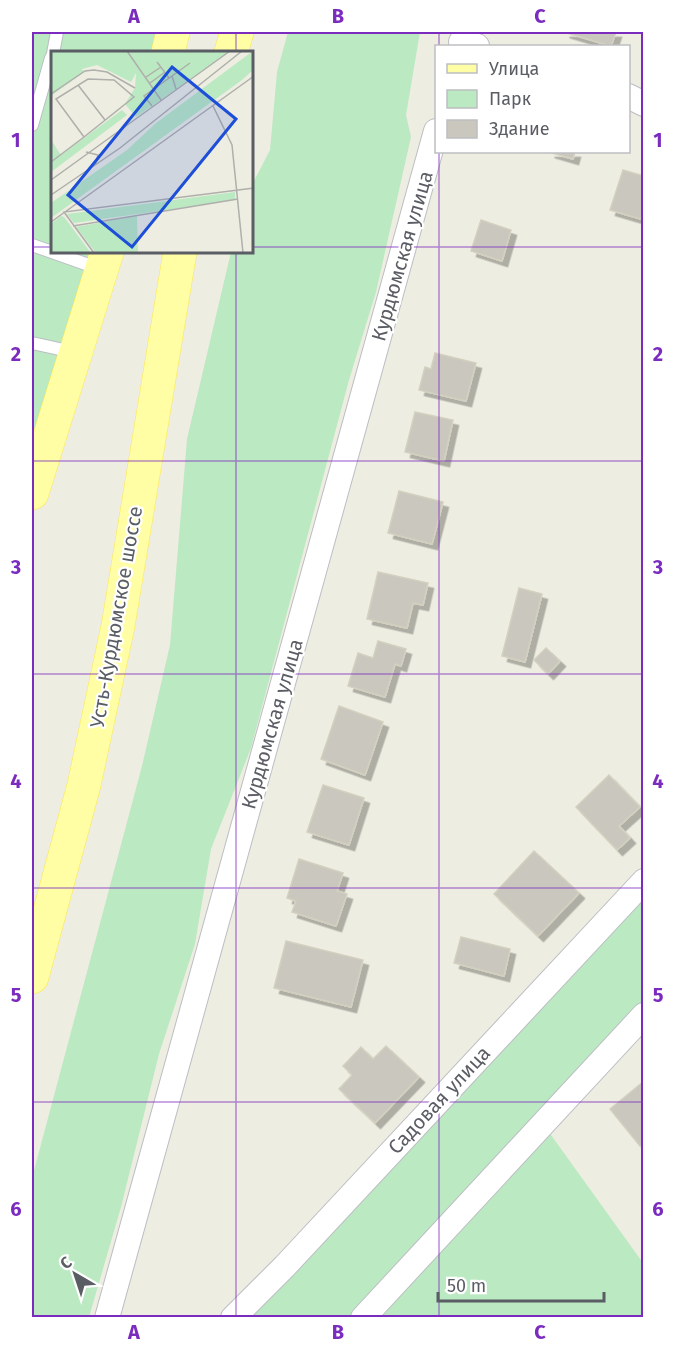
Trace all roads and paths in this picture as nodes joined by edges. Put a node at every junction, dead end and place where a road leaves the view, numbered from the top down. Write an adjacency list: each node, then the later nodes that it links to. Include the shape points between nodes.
1 (57, 32): 4 (lane)
2 (173, 32): 5 (main road)
3 (237, 32): 6 (main road)
4 (53, 51)
5 (168, 51)
6 (231, 51)
7 (51, 61): 8 (lane)
8 (37, 87): 11 (lane)
9 (630, 97): 10 (street)
10 (644, 104)
11 (32, 125)
12 (435, 135): 26 (street, Курдюмская улица)
13 (32, 245): 14 (lane)
14 (51, 249)
15 (72, 254): 17 (lane)
16 (180, 254): 21 (main road, Усть-Курдюмское шоссе, via 118,626 84,785)
17 (104, 261): 19 (main road)
18 (32, 343): 19 (lane)
19 (74, 352): 20 (main road)
20 (32, 493)
21 (57, 877): 23 (main road); 24 (main road, Усть-Курдюмское шоссе)
22 (644, 880): 27 (street, Садовая улица, via 293,1257)
23 (32, 908)
24 (32, 977)
25 (644, 1015): 28 (street)
26 (107, 1317)
27 (232, 1317)
28 (363, 1317)

